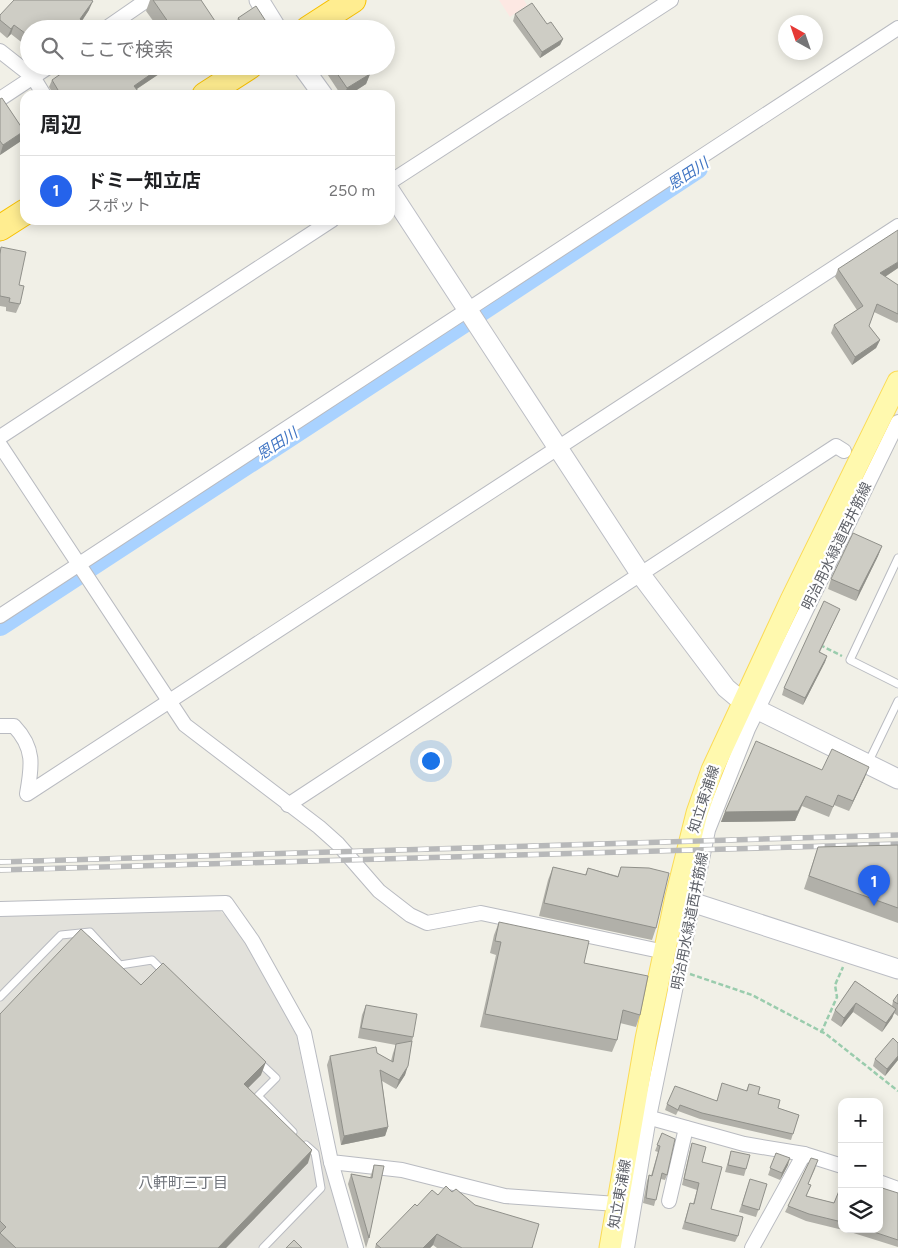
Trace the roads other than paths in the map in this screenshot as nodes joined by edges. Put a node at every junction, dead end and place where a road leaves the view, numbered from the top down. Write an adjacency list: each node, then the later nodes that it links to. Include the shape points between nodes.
1 (146, 0): 5 (street)
2 (259, 0): 6 (street)
3 (352, 0): 7 (highway)
4 (671, 0): 20 (street)
5 (117, 20)
6 (271, 20)
7 (322, 20)
8 (898, 28): 26 (street)
9 (0, 51): 10 (street)
10 (20, 67)
11 (29, 75): 15 (street)
12 (37, 75): 15 (street)
13 (236, 75): 17 (highway)
14 (309, 75): 18 (street)
15 (33, 78): 16 (street); 19 (street)
16 (41, 90)
17 (213, 90)
18 (319, 90)
19 (0, 99)
20 (395, 179)
21 (395, 199): 26 (street)
22 (20, 215): 25 (highway)
23 (324, 225): 29 (street)
24 (898, 226): 31 (street)
25 (0, 228)
26 (468, 310): 31 (street); 34 (street)
27 (898, 382): 40 (main road, 知立東浦線, via 791,600)
28 (898, 422): 40 (street, 明治用水緑道西井筋線)
29 (0, 438)
30 (0, 445): 34 (street)
31 (558, 447): 35 (street); 38 (street)
32 (844, 452): 35 (street, via 836,446)
33 (898, 558): 37 (lane, via 850,660)
34 (79, 564): 36 (street); 38 (street)
35 (641, 575): 40 (street, via 726,688); 44 (street)
36 (0, 616)
37 (898, 684)
38 (169, 701): 41 (street, via 27,794 30,751 26,738 14,726); 44 (street, via 185,725)
39 (898, 701): 42 (lane)
40 (751, 706): 42 (street); 45 (main road, 知立東浦線, via 712,770 697,814)
41 (0, 726)
42 (867, 763): 43 (street)
43 (898, 779)
44 (288, 805): 47 (street, via 338,844 379,891 410,915 427,923 481,913)
45 (685, 899): 47 (main road, 知立東浦線); 48 (street); 52 (street, 明治用水緑道西井筋線, via 679,971)
46 (0, 909): 55 (street, via 226,903 252,940 304,1033)
47 (665, 952): 52 (main road, 知立東浦線, via 646,1039)
48 (898, 969)
49 (173, 980): 50 (lane, via 152,960 120,966 90,932 61,935)
50 (0, 997)
51 (249, 1052): 61 (lane, via 276,1078 258,1096 315,1153 321,1188)
52 (642, 1115): 53 (street); 60 (main road, 知立東浦線); 64 (street, 明治用水緑道西井筋線)
53 (686, 1128): 54 (street, via 744,1144); 59 (street)
54 (804, 1154): 56 (street); 65 (street)
55 (331, 1162): 60 (street, via 402,1170 505,1196); 62 (street)
56 (838, 1164)
57 (883, 1183): 58 (street)
58 (898, 1189)
59 (669, 1201)
60 (617, 1204): 63 (main road, 知立東浦線)
61 (263, 1248)
62 (356, 1248)
63 (610, 1248)
64 (627, 1248)
65 (752, 1248)

